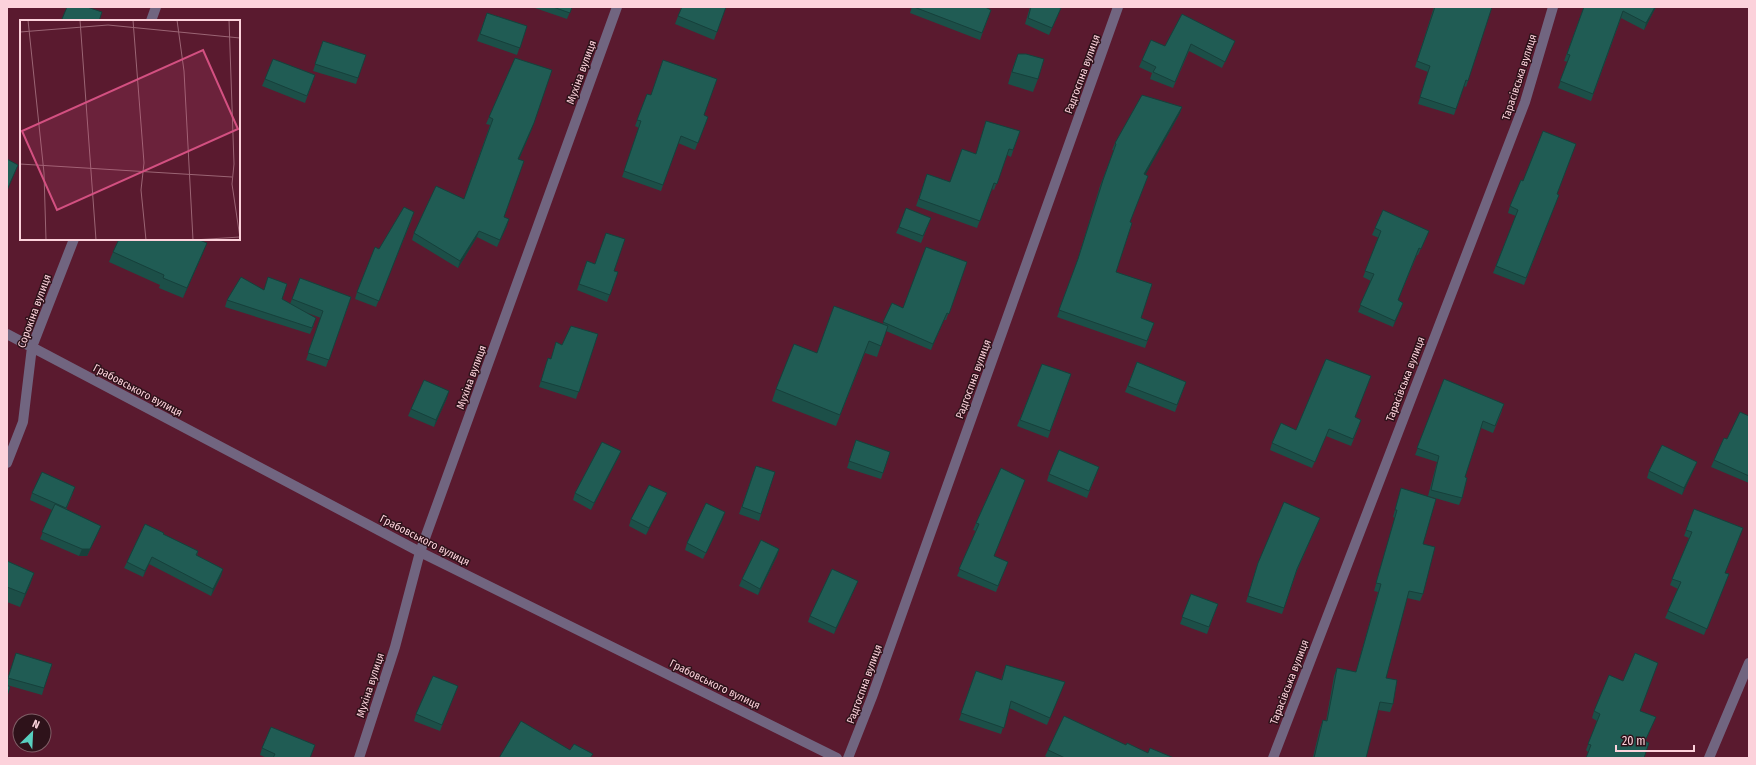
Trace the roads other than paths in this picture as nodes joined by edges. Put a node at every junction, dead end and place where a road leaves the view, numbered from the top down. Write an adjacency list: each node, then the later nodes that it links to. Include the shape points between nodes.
1 (156, 7): 5 (street)
2 (617, 7): 10 (street, Мухіна вулиця)
3 (1118, 7): 14 (street, Радгоспна вулиця, via 875,689)
4 (1554, 7): 15 (street, Тарасівська вулиця, via 1525,102)
5 (151, 20)
6 (74, 240): 8 (street, Сорокіна вулиця)
7 (7, 334): 8 (street, Грабовського вулиця)
8 (32, 348): 9 (street, Сорокіна вулиця, via 23,422); 10 (street, Грабовського вулиця)
9 (7, 462)
10 (420, 552): 12 (street, Мухіна вулиця, via 394,647); 13 (street, Грабовського вулиця)
11 (1749, 663): 16 (street)
12 (359, 758)
13 (837, 758)
14 (848, 758)
15 (1273, 758)
16 (1709, 758)

